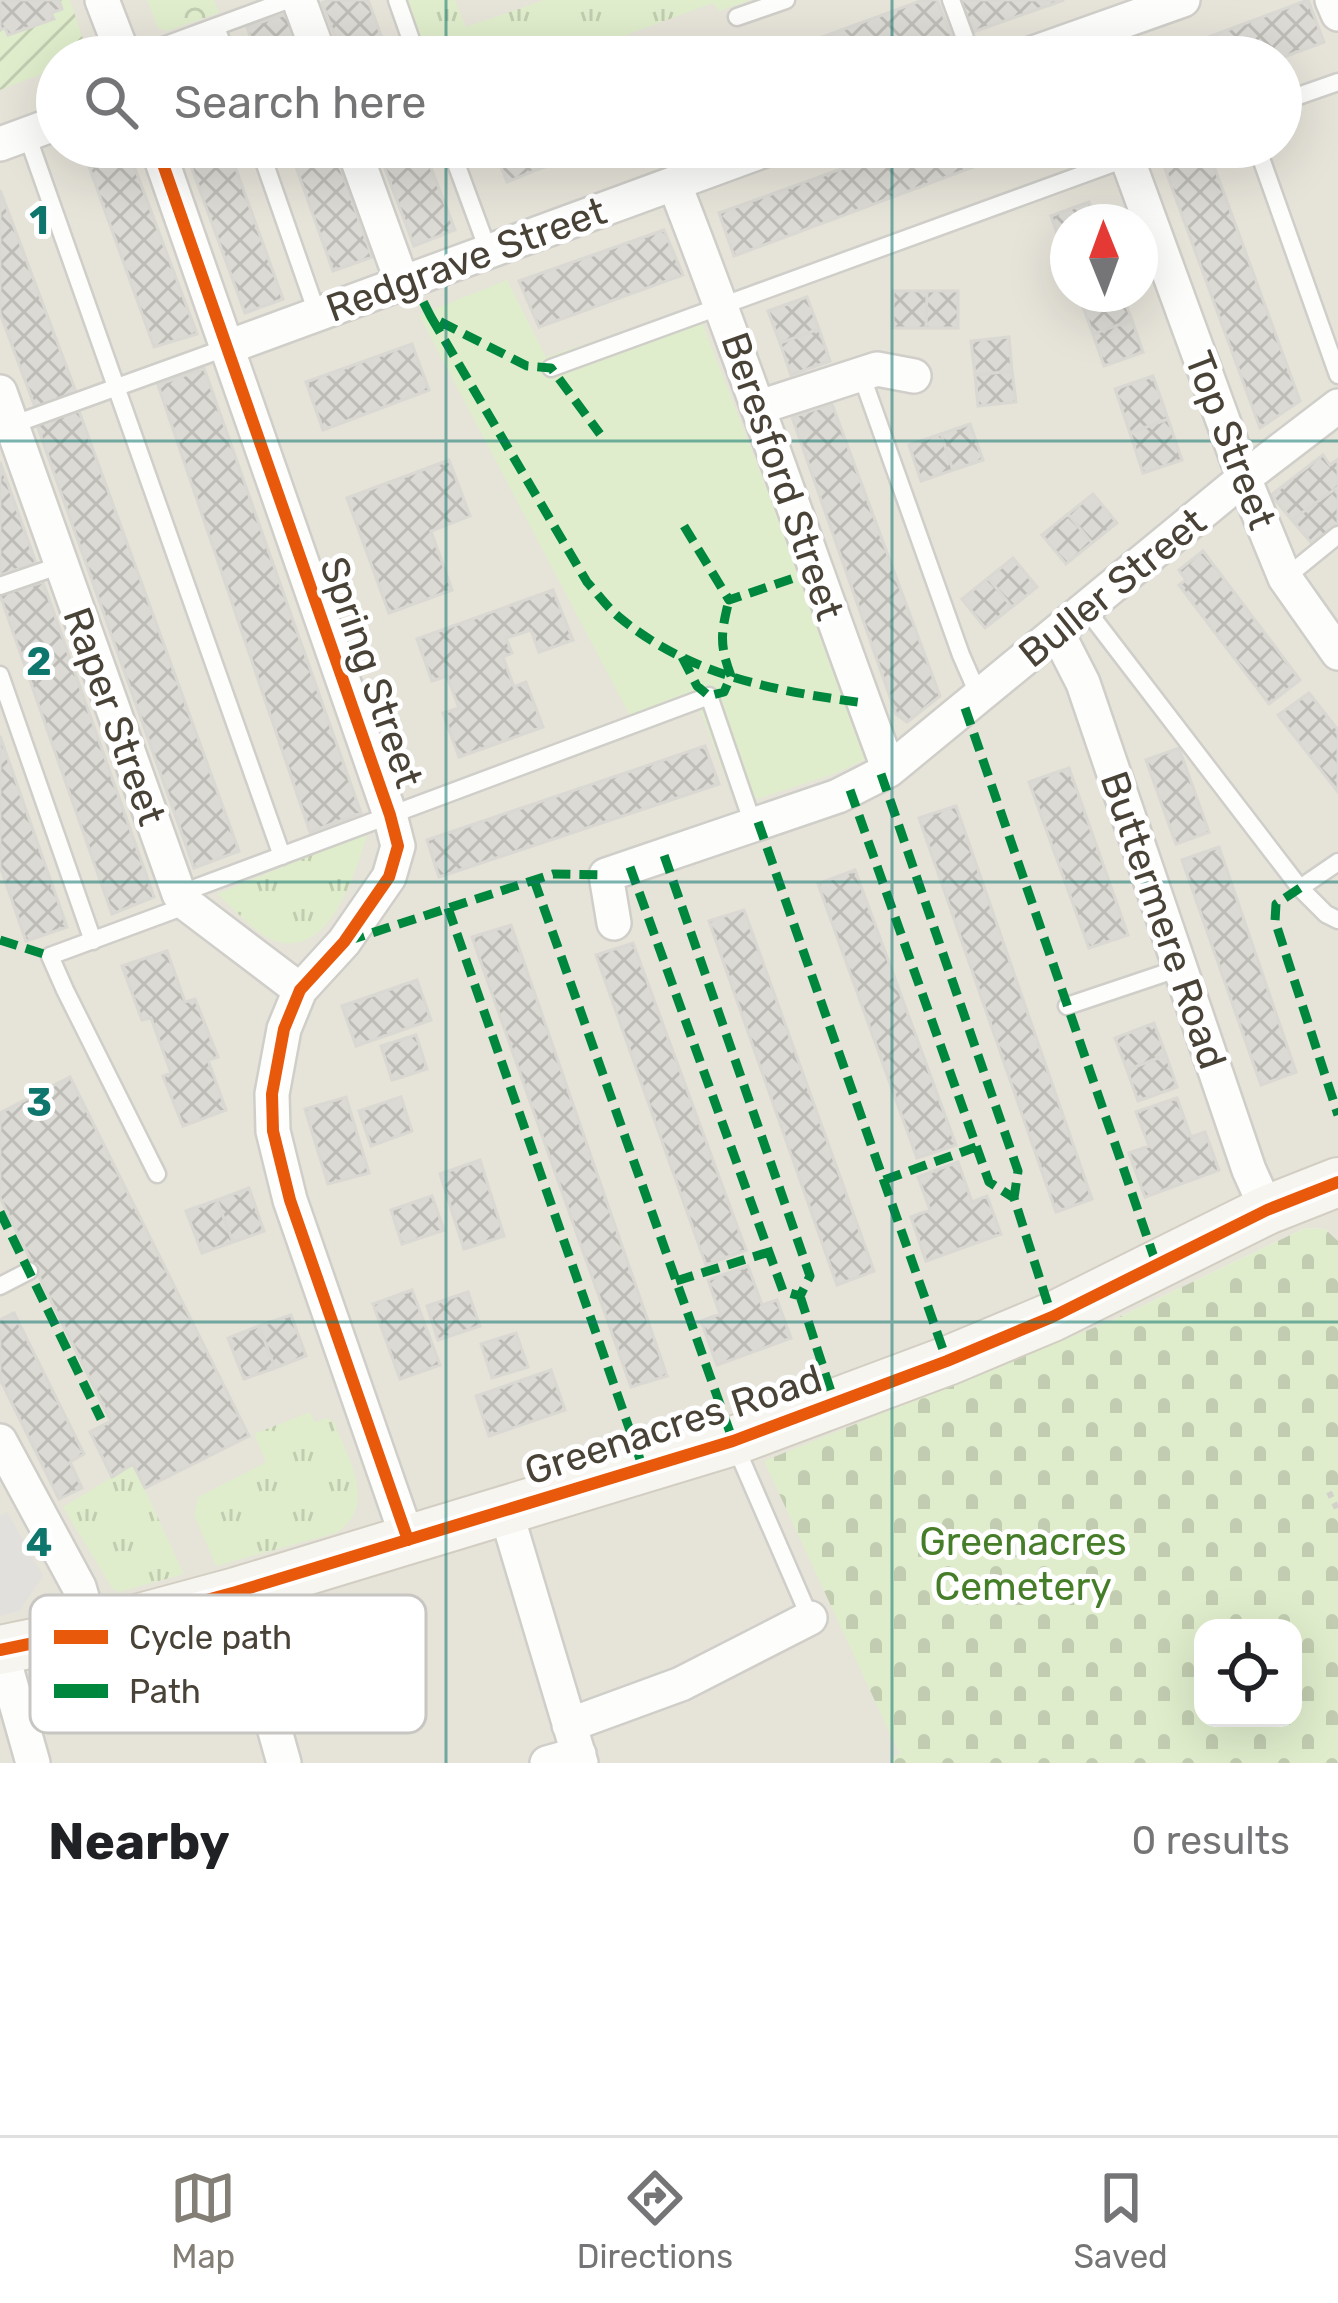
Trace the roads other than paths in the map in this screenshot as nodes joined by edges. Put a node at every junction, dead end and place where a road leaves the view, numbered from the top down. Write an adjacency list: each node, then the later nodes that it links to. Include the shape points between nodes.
1 (102, 0): 12 (street)
2 (288, 0): 11 (lane)
3 (299, 0): 15 (street)
4 (397, 0): 16 (lane)
5 (786, 0): 10 (lane)
6 (951, 0): 17 (lane)
7 (1183, 0): 18 (street)
8 (1333, 0): 9 (street)
9 (1338, 14)
10 (737, 17)
11 (216, 27): 13 (lane); 14 (lane)
12 (116, 36)
13 (191, 36)
14 (219, 36)
15 (312, 36)
16 (410, 36)
17 (964, 36)
18 (1109, 36)
19 (1338, 82): 20 (lane)
20 (1302, 95)
21 (40, 168): 40 (lane)
22 (164, 168): 35 (street, Spring Street)
23 (266, 168): 34 (lane)
24 (361, 168): 32 (street)
25 (459, 168): 31 (lane)
26 (715, 168): 30 (street, Redgrave Street)
27 (1090, 168): 33 (lane)
28 (1142, 168): 45 (street, Top Street)
29 (1264, 168): 38 (lane)
30 (674, 183): 31 (street, Redgrave Street); 33 (street, Beresford Street)
31 (488, 250): 32 (street, Redgrave Street)
32 (403, 282): 34 (street, Redgrave Street)
33 (722, 304): 36 (lane); 43 (street, Beresford Street)
34 (317, 313): 35 (street, Redgrave Street)
35 (228, 346): 40 (lane); 56 (street, Spring Street)
36 (550, 368)
37 (861, 374): 39 (street); 43 (street); 54 (lane)
38 (1338, 375)
39 (914, 376)
40 (116, 386): 44 (lane); 58 (lane)
41 (0, 392): 44 (street, Raper Street)
42 (1338, 406): 45 (street, Buller Street)
43 (760, 407): 55 (street, Beresford Street)
44 (12, 425): 47 (street, Raper Street)
45 (1244, 478): 48 (street, Top Street); 50 (street, Buller Street)
46 (1338, 535): 48 (lane)
47 (61, 565): 49 (lane); 61 (street, Raper Street)
48 (1285, 578): 52 (street, Top Street)
49 (0, 586)
50 (1086, 609): 51 (street, Buller Street); 60 (lane)
51 (1057, 632): 54 (street, Buller Street); 65 (street, Buttermere Road, via 1083,683)
52 (1338, 653)
53 (0, 675): 64 (lane)
54 (980, 696): 55 (street, Buller Street)
55 (889, 770): 57 (street, Buller Street)
56 (390, 814): 57 (lane, via 709,696); 58 (lane); 66 (street, Spring Street, via 398,846 389,877)
57 (753, 824): 63 (street, Buller Street, via 606,875)
58 (282, 856): 61 (lane)
59 (1338, 862): 60 (lane)
60 (1300, 888): 62 (lane)
61 (183, 900): 64 (lane); 66 (street)
62 (1338, 920)
63 (614, 923)
64 (93, 941): 68 (lane, via 50,956)
65 (1180, 968): 67 (lane); 70 (street, Buttermere Road)
66 (299, 990): 76 (street, Spring Street, via 277,1057 273,1131)
67 (1067, 1006)
68 (157, 1174)
69 (1338, 1182): 70 (street, Greenacres Road)
70 (1267, 1210): 74 (street, Greenacres Road, via 1052,1317)
71 (29, 1270): 72 (lane)
72 (0, 1286)
73 (0, 1441): 78 (street)
74 (733, 1442): 75 (street, Greenacres Road); 81 (lane)
75 (505, 1509): 76 (street, Greenacres Road); 85 (street)
76 (408, 1540): 77 (street, Greenacres Road)
77 (236, 1592): 79 (street, Greenacres Road); 80 (street)
78 (81, 1595)
79 (225, 1595)
80 (237, 1595)
81 (810, 1618): 85 (street)
82 (30, 1644): 83 (street, Greenacres Road)
83 (0, 1650): 86 (street)
84 (276, 1733): 87 (street)
85 (569, 1751)
86 (34, 1763)
87 (284, 1763)

